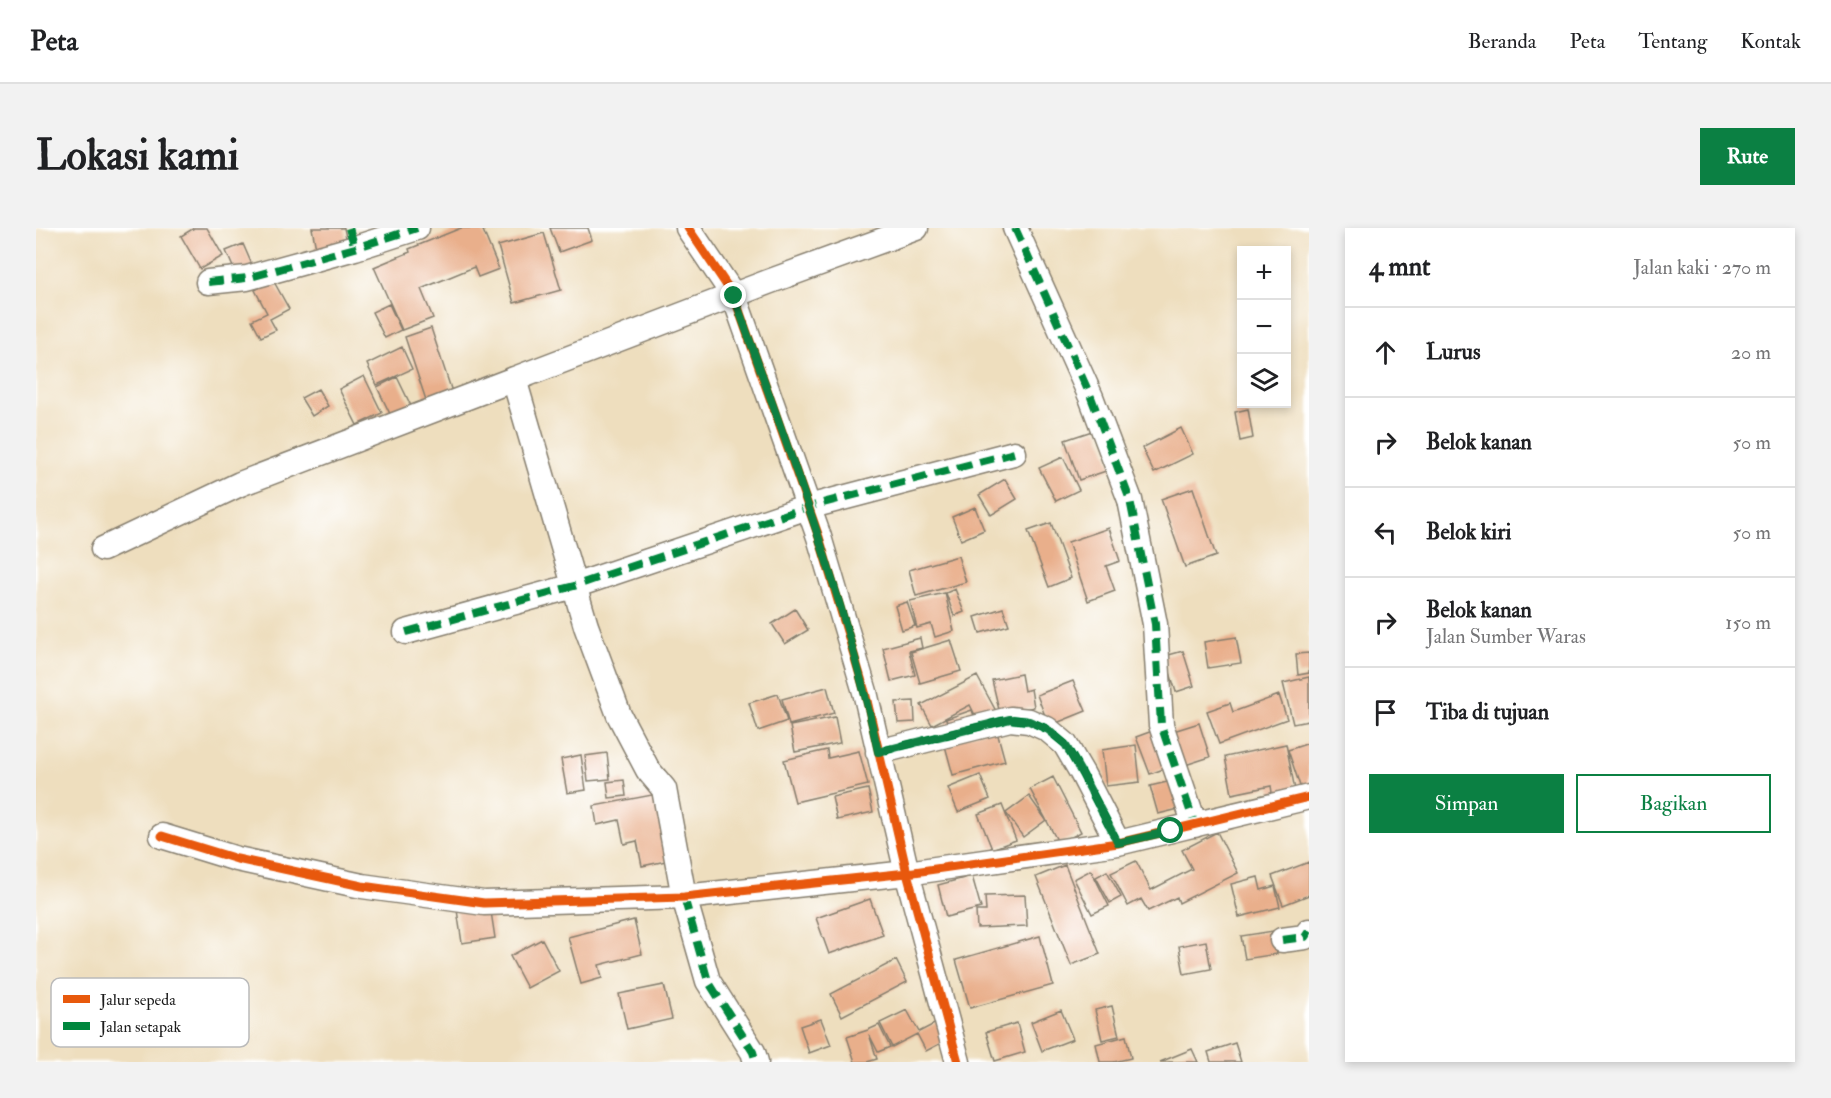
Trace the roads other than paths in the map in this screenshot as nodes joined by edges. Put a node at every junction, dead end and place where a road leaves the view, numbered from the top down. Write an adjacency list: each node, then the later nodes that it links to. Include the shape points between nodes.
1 (417, 228): 5 (street)
2 (688, 228): 7 (street)
3 (916, 228): 7 (street)
4 (1016, 228): 16 (street, via 1091,397 1130,500 1155,624 1161,725)
5 (352, 238): 6 (street, via 247,278)
6 (208, 282)
7 (734, 296): 8 (street); 10 (street)
8 (514, 379): 11 (street, via 240,484); 12 (street)
9 (1014, 453): 10 (street)
10 (808, 507): 12 (street); 14 (street, via 865,692)
11 (103, 549)
12 (574, 585): 13 (street); 20 (street, via 620,715 648,770 664,789)
13 (406, 632)
14 (878, 752): 18 (street, via 1010,719 1029,721 1065,744); 19 (street)
15 (1309, 797): 16 (street)
16 (1195, 825): 18 (street)
17 (162, 836): 20 (street, via 237,860 362,886 484,903)
18 (1118, 843): 19 (street)
19 (907, 873): 20 (street); 24 (street)
20 (684, 897): 23 (street, via 708,981)
21 (1309, 931): 22 (street, via 1305,936)
22 (1282, 940)
23 (756, 1062)
24 (958, 1062)

